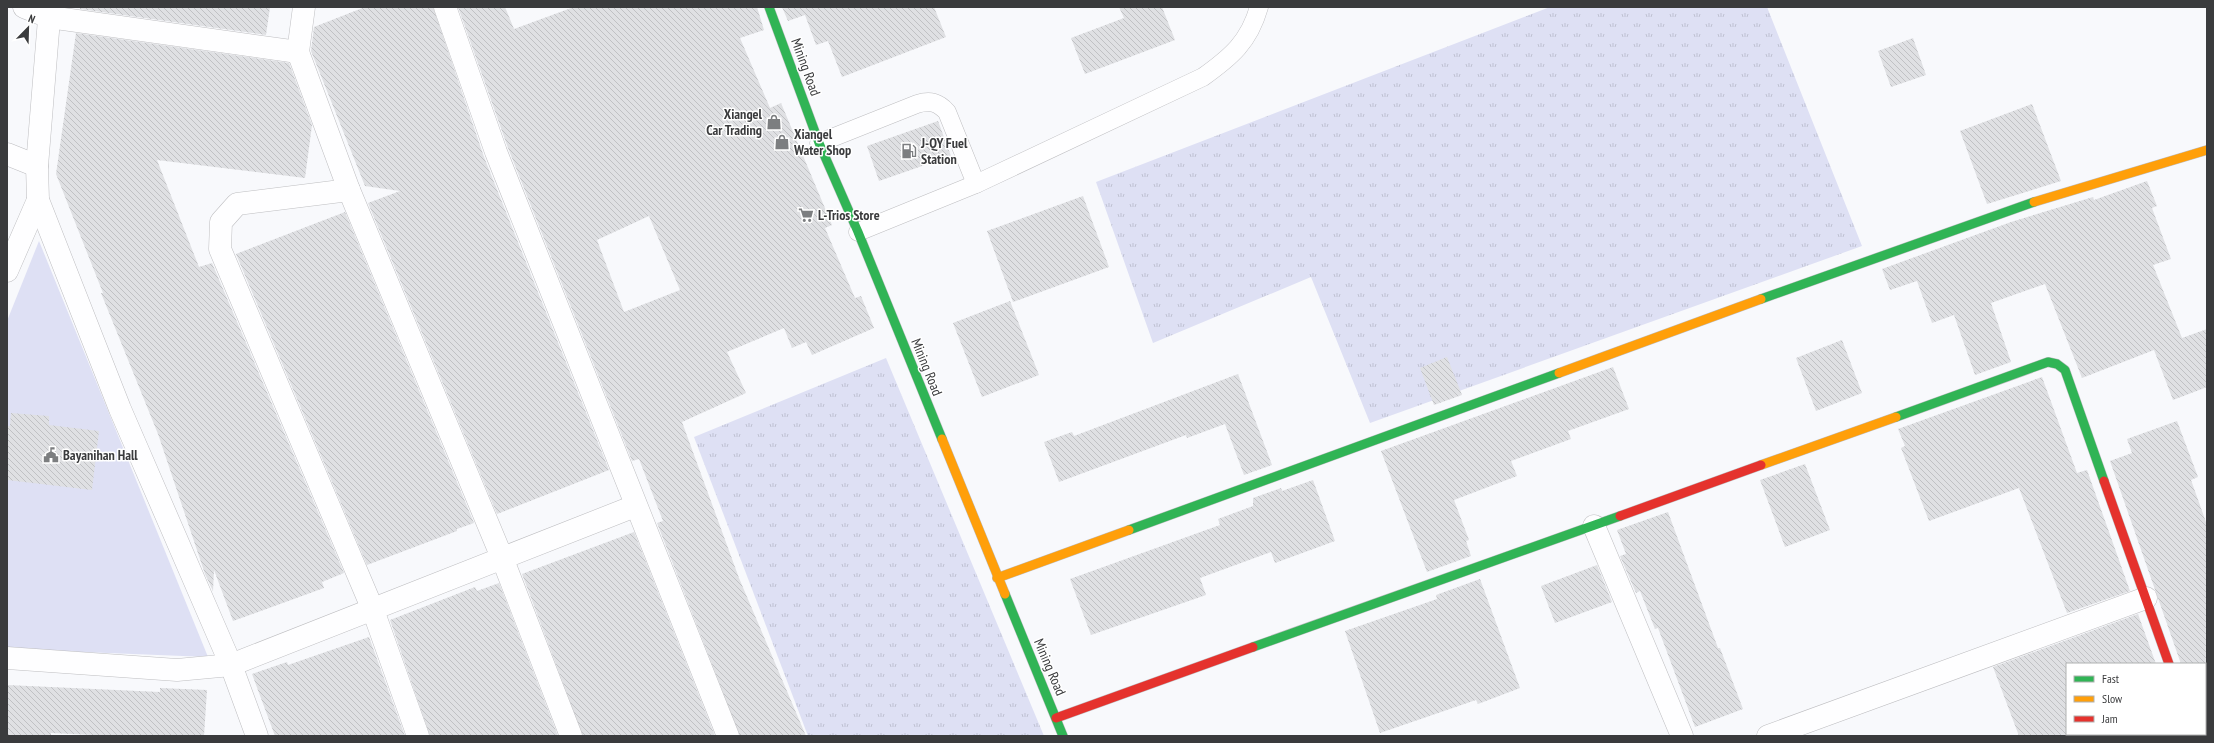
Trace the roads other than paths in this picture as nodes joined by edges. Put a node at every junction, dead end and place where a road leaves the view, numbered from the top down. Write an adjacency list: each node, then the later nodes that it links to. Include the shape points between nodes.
1 (24, 7): 6 (street)
2 (304, 7): 7 (street)
3 (445, 7): 17 (street, via 496,152)
4 (769, 7): 8 (street, Mining Road)
5 (1259, 7): 12 (lane, via 1254,26 1231,57 1203,77)
6 (49, 12): 7 (street); 11 (street)
7 (298, 52): 13 (street)
8 (819, 143): 12 (lane, via 917,104 926,101 934,103 941,105 947,112); 15 (street, Mining Road)
9 (2207, 150): 20 (street, via 2007,210)
10 (7, 154): 11 (street)
11 (37, 166): 14 (street)
12 (976, 184): 15 (lane)
13 (349, 190): 19 (street); 22 (street, via 237,204 221,222 220,250)
14 (38, 200): 16 (street); 25 (street, via 120,410)
15 (858, 232): 20 (street, Mining Road)
16 (7, 272)
17 (636, 506): 19 (street); 30 (street)
18 (1594, 526): 21 (street, via 2048,362 2057,364 2065,370); 26 (street); 32 (street)
19 (503, 560): 22 (street); 29 (street)
20 (998, 578): 26 (street, Mining Road)
21 (2146, 598): 24 (street); 33 (street)
22 (374, 610): 25 (street); 28 (street)
23 (7, 658): 25 (street, via 177,670)
24 (2169, 663)
25 (231, 665): 27 (street)
26 (1056, 718): 31 (street, Mining Road)
27 (257, 736)
28 (418, 736)
29 (571, 736)
30 (728, 736)
31 (1063, 736)
32 (1682, 736)
33 (1768, 736)

